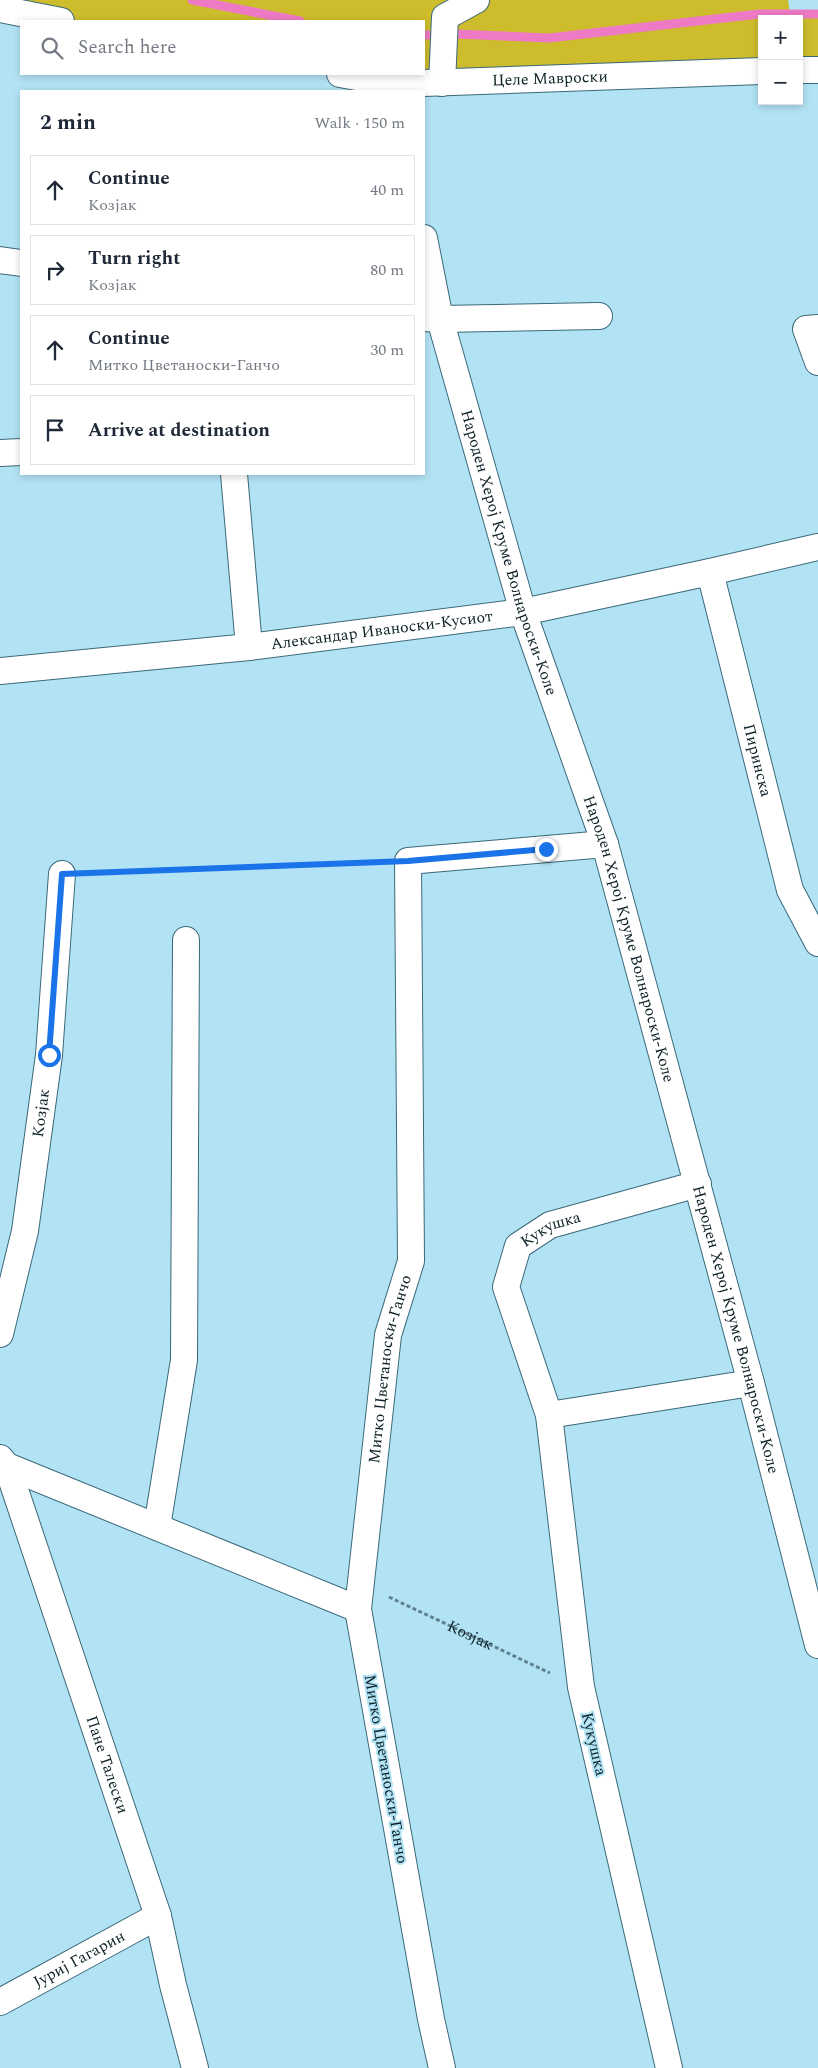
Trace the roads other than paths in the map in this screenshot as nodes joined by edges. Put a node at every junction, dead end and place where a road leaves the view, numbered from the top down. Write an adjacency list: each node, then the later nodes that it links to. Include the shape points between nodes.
1 (476, 0): 8 (street, via 445,17)
2 (0, 9): 3 (street)
3 (56, 20)
4 (803, 70): 5 (street)
5 (818, 70)
6 (758, 71): 8 (street, Целе Мавроски)
7 (344, 75): 9 (street, Целе Мавроски)
8 (442, 83): 9 (street, Целе Мавроски)
9 (396, 88)
10 (425, 248): 14 (street, Народен Херој Круме Волнароски-Коле)
11 (0, 260): 12 (street)
12 (20, 263)
13 (599, 316): 14 (street)
14 (432, 318): 22 (street, Народен Херој Круме Волнароски-Коле)
15 (818, 328): 16 (street, via 806,329)
16 (818, 362)
17 (20, 452): 18 (street)
18 (0, 453)
19 (234, 475): 23 (street)
20 (818, 547): 21 (street, Александар Иваноски-Кусиот)
21 (710, 572): 22 (street, Александар Иваноски-Кусиот); 28 (street, Пиринска, via 790,890)
22 (523, 612): 23 (street, Александар Иваноски-Кусиот); 25 (street, Народен Херој Круме Волнароски-Коле)
23 (249, 647): 24 (street, Александар Иваноски-Кусиот)
24 (0, 671)
25 (604, 844): 29 (street, Народен Херој Круме Волнароски-Коле); 35 (street, Митко Цветаноски-Ганчо, via 408,861 411,1261 388,1335)
26 (62, 874): 30 (street, Козјак, via 46,1075 25,1231)
27 (186, 940): 34 (street, via 184,1360)
28 (818, 943)
29 (698, 1184): 31 (street, Народен Херој Круме Волнароски-Коле); 32 (street, Кукушка, via 550,1224 518,1246 506,1287)
30 (0, 1334)
31 (751, 1383): 32 (street); 36 (street, Народен Херој Круме Волнароски-Коле)
32 (549, 1415): 41 (street, Кукушка, via 580,1687)
33 (3, 1462): 34 (street); 37 (street, Пане Талески)
34 (157, 1527): 35 (street)
35 (359, 1596): 40 (street, Митко Цветаноски-Ганчо)
36 (818, 1645)
37 (158, 1916): 38 (street, Јуриј Гагарин); 39 (street, Пане Талески)
38 (0, 2002)
39 (195, 2068)
40 (442, 2068)
41 (669, 2068)

